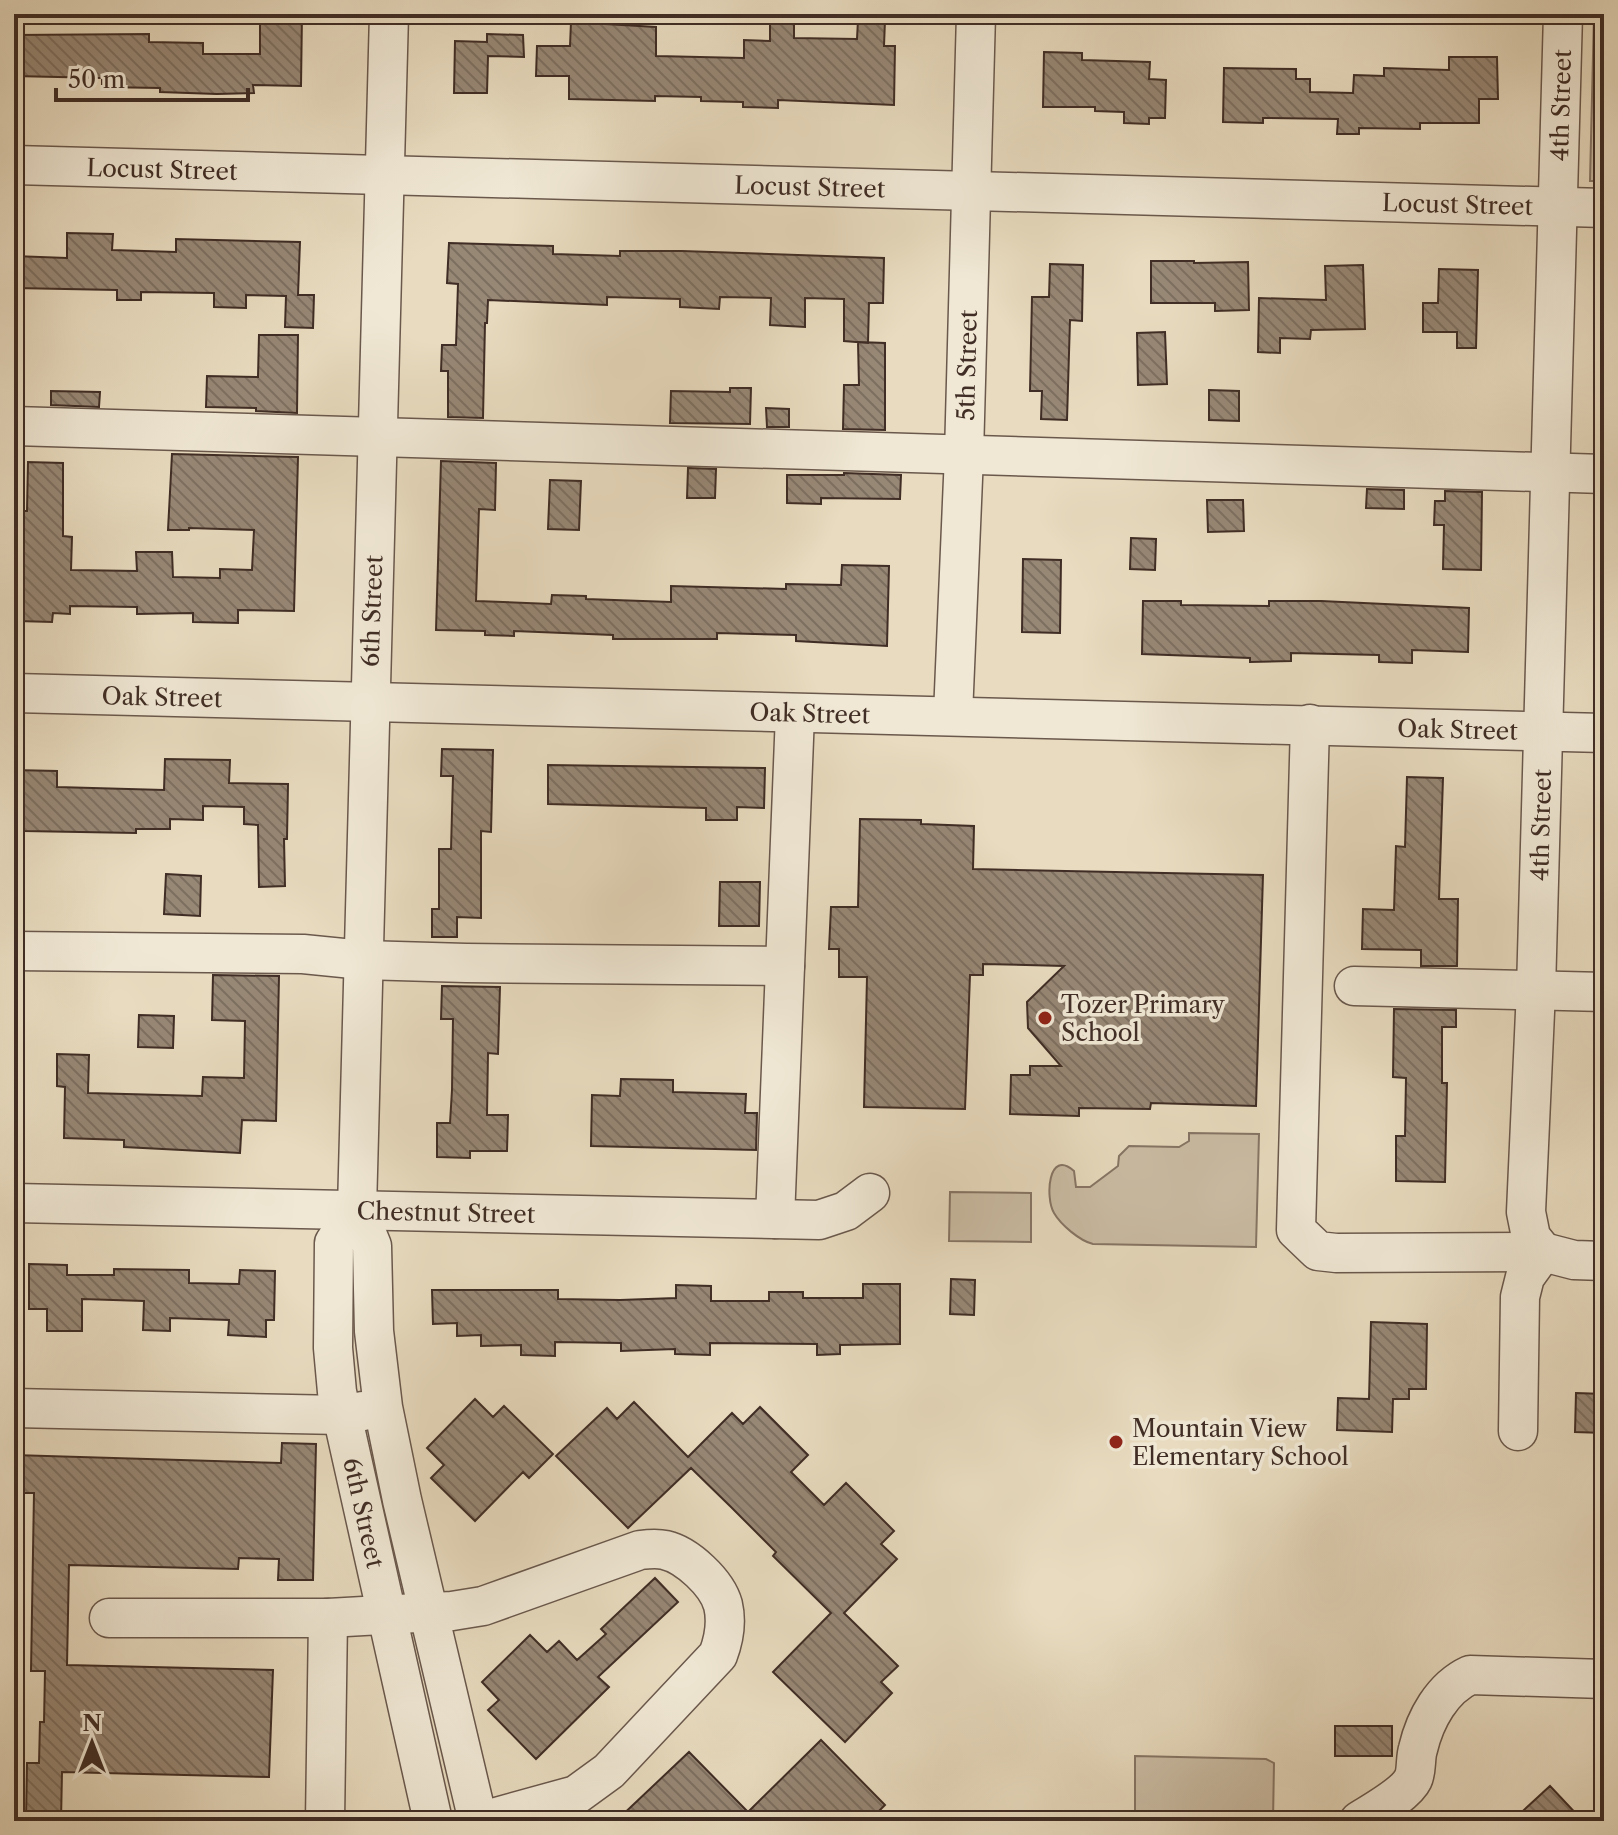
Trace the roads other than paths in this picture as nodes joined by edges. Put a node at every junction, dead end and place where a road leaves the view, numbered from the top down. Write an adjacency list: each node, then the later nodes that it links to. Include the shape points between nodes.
1 (389, 14): 5 (street, 6th Street)
2 (976, 14): 6 (street, 5th Street)
3 (1563, 14): 7 (street, 4th Street)
4 (14, 165): 5 (street, Locust Street)
5 (385, 175): 6 (street, Locust Street); 10 (street, 6th Street)
6 (971, 191): 7 (street, Locust Street); 11 (street, 5th Street)
7 (1557, 207): 8 (street, Locust Street); 12 (street, 4th Street)
8 (1604, 208)
9 (14, 426): 10 (street)
10 (377, 437): 11 (street); 15 (street, 6th Street)
11 (964, 455): 12 (street); 17 (street, 5th Street)
12 (1550, 472): 13 (street); 19 (street, 4th Street)
13 (1604, 474)
14 (14, 693): 15 (street, Oak Street)
15 (370, 701): 16 (street, Oak Street); 22 (street, 6th Street)
16 (795, 714): 17 (street, Oak Street); 23 (street)
17 (953, 715): 18 (street, Oak Street)
18 (1310, 724): 19 (street, Oak Street); 31 (street, via 1296,1230 1318,1251 1336,1253)
19 (1543, 732): 20 (street, Oak Street); 25 (street, 4th Street)
20 (1604, 733)
21 (14, 951): 22 (street, via 303,954)
22 (363, 960): 23 (street); 29 (street, 6th Street)
23 (785, 966): 30 (street)
24 (1354, 986): 25 (street)
25 (1536, 990): 26 (street); 31 (street, 4th Street, via 1526,1212 1531,1237)
26 (1604, 992)
27 (870, 1193): 30 (street, Chestnut Street, via 846,1211 819,1220)
28 (14, 1203): 29 (street, Chestnut Street)
29 (357, 1209): 30 (street, Chestnut Street); 33 (street, 6th Street, via 372,1246); 35 (street, 6th Street, via 334,1243 333,1348)
30 (775, 1219)
31 (1543, 1252): 32 (street); 36 (street, via 1525,1277 1520,1297)
32 (1604, 1261)
33 (383, 1407): 35 (street); 37 (street, 6th Street)
34 (14, 1408): 35 (street)
35 (341, 1415): 38 (street, 6th Street)
36 (1518, 1431)
37 (429, 1613): 38 (street); 44 (street, 6th Street); 44 (street, via 483,1606 617,1556 654,1549 690,1563 713,1585 722,1603 724,1630 718,1655 609,1771 576,1795)
38 (386, 1615): 40 (street); 43 (street, 6th Street)
39 (109, 1618): 40 (street)
40 (328, 1618): 42 (street)
41 (1604, 1679): 45 (street, via 1470,1675 1454,1683 1433,1711 1418,1747 1413,1781)
42 (325, 1821)
43 (433, 1821)
44 (480, 1821)
45 (1359, 1821)

